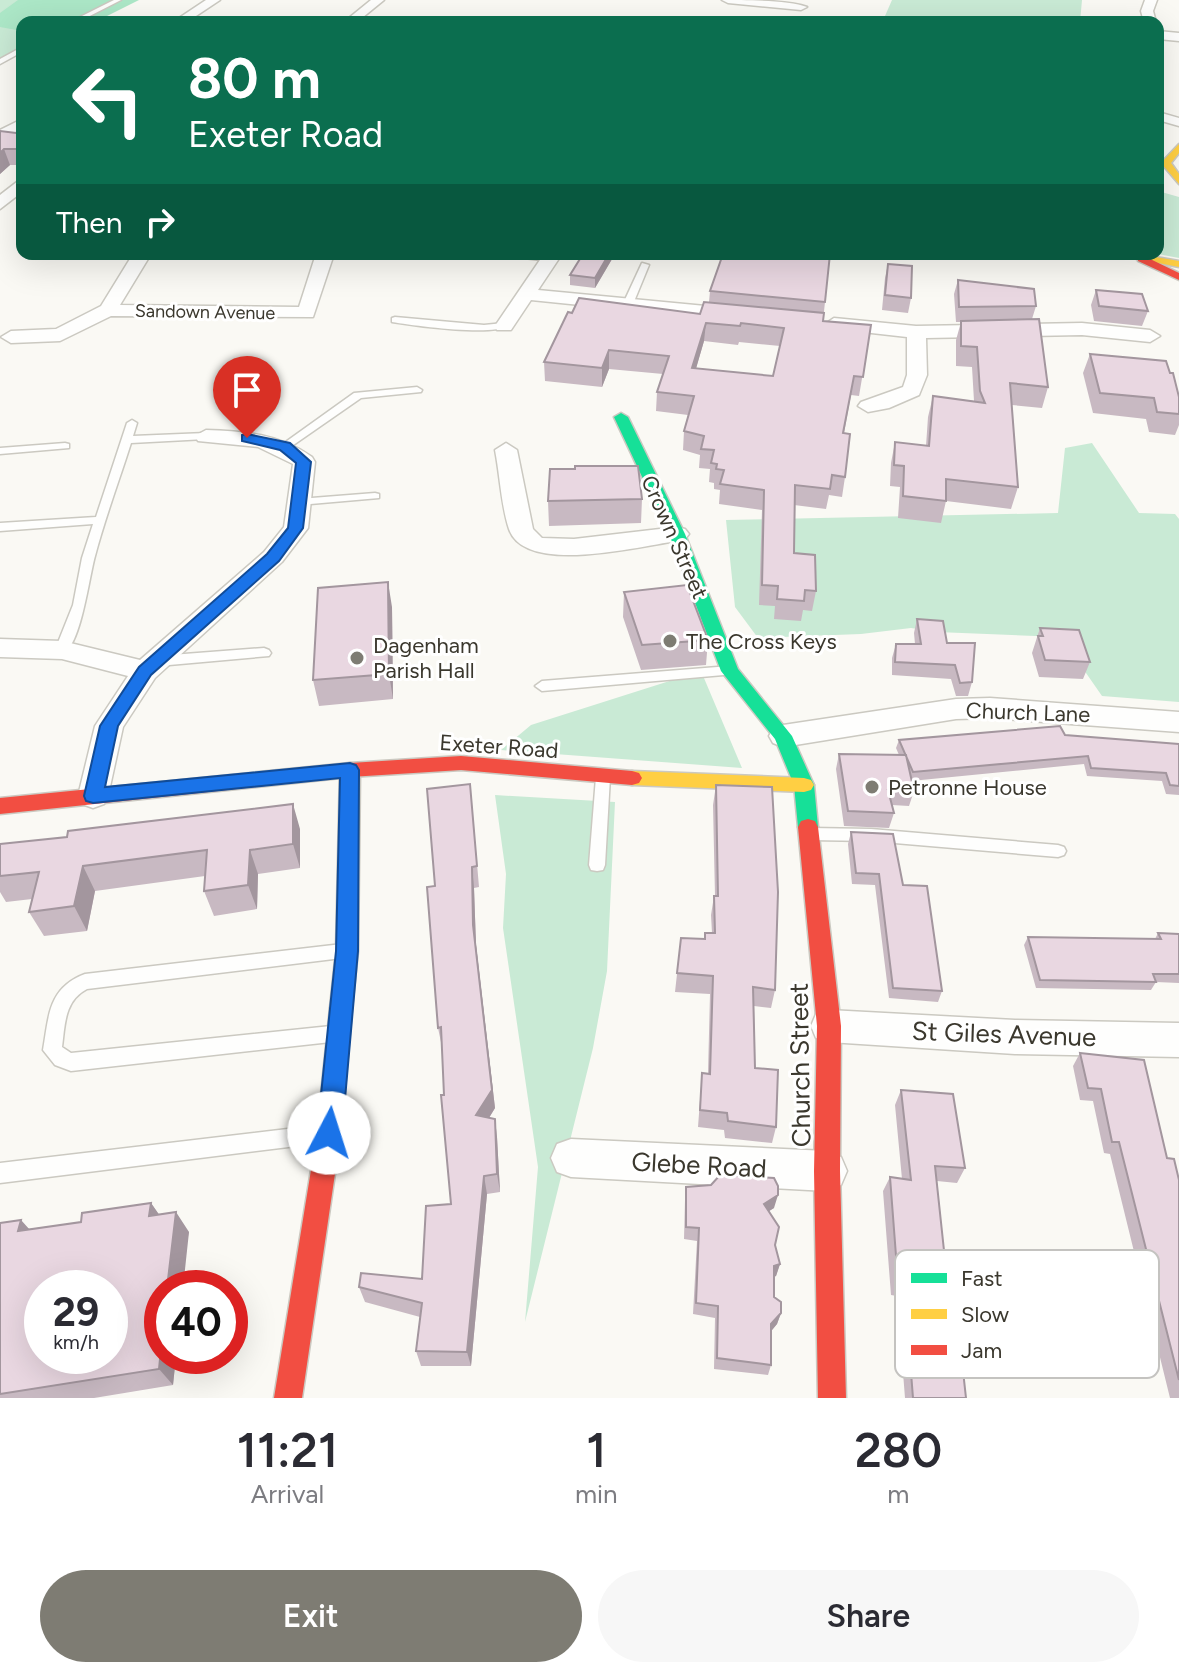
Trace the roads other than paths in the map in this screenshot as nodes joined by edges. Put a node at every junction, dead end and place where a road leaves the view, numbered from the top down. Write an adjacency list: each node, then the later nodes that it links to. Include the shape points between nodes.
1 (118, 0): 6 (lane)
2 (214, 0): 7 (street)
3 (378, 0): 8 (street)
4 (728, 0): 5 (street)
5 (804, 4)
6 (85, 16)
7 (189, 16)
8 (358, 16)
9 (1179, 147): 10 (street, via 1166,163)
10 (1179, 181)
11 (16, 189): 12 (street)
12 (0, 204)
13 (138, 260): 23 (street, Sandown Avenue)
14 (323, 260): 23 (street, Sandown Avenue, via 306,313)
15 (548, 260): 21 (street)
16 (1144, 260): 20 (street)
17 (1149, 260): 18 (street)
18 (1179, 264)
19 (645, 265): 22 (lane)
20 (1179, 277)
21 (527, 294): 22 (street); 27 (street)
22 (628, 304): 24 (street)
23 (108, 310): 30 (street, via 60,335)
24 (763, 317)
25 (395, 320): 27 (lane)
26 (809, 322): 28 (street)
27 (504, 326)
28 (916, 332): 29 (street, via 1082,329); 32 (street, via 912,391)
29 (1150, 336)
30 (11, 337)
31 (417, 390): 38 (lane, via 358,395)
32 (868, 406)
33 (621, 417): 45 (street, Crown Street)
34 (132, 423): 36 (lane)
35 (206, 436): 36 (lane); 38 (street)
36 (126, 440): 43 (lane)
37 (65, 446): 40 (lane)
38 (285, 446): 42 (street, via 304,462)
39 (506, 450): 45 (street, via 521,529 532,543 567,546)
40 (0, 451)
41 (375, 496): 42 (lane)
42 (299, 502): 49 (street, via 296,528 273,557)
43 (100, 520): 44 (lane); 47 (lane)
44 (0, 527)
45 (677, 534): 50 (street, Crown Street)
46 (0, 648): 47 (street)
47 (62, 650): 49 (street)
48 (264, 653): 49 (lane)
49 (152, 666): 57 (street, via 109,726)
50 (730, 671): 51 (lane); 53 (street, Crown Street)
51 (542, 686)
52 (1179, 722): 53 (street, Church Lane, via 956,709)
53 (783, 736): 56 (street, Church Street)
54 (350, 770): 55 (street, Exeter Road, via 461,763); 57 (street, Exeter Road); 62 (street)
55 (603, 777): 56 (street, Exeter Road); 61 (lane)
56 (804, 785): 59 (street, Church Street)
57 (93, 796): 58 (street, Exeter Road)
58 (0, 806)
59 (811, 834): 60 (lane); 63 (street, Church Street)
60 (1058, 851)
61 (597, 865)
62 (347, 951): 64 (street); 64 (lane, via 72,986 63,995 52,1050 71,1062)
63 (829, 1026): 65 (street, St Giles Avenue); 68 (street, Church Street)
64 (338, 1034): 66 (street)
65 (1179, 1040)
66 (329, 1133): 69 (lane); 70 (street)
67 (571, 1158): 68 (street, Glebe Road)
68 (827, 1171): 71 (street, Church Street)
69 (0, 1173)
70 (288, 1398)
71 (832, 1398)

